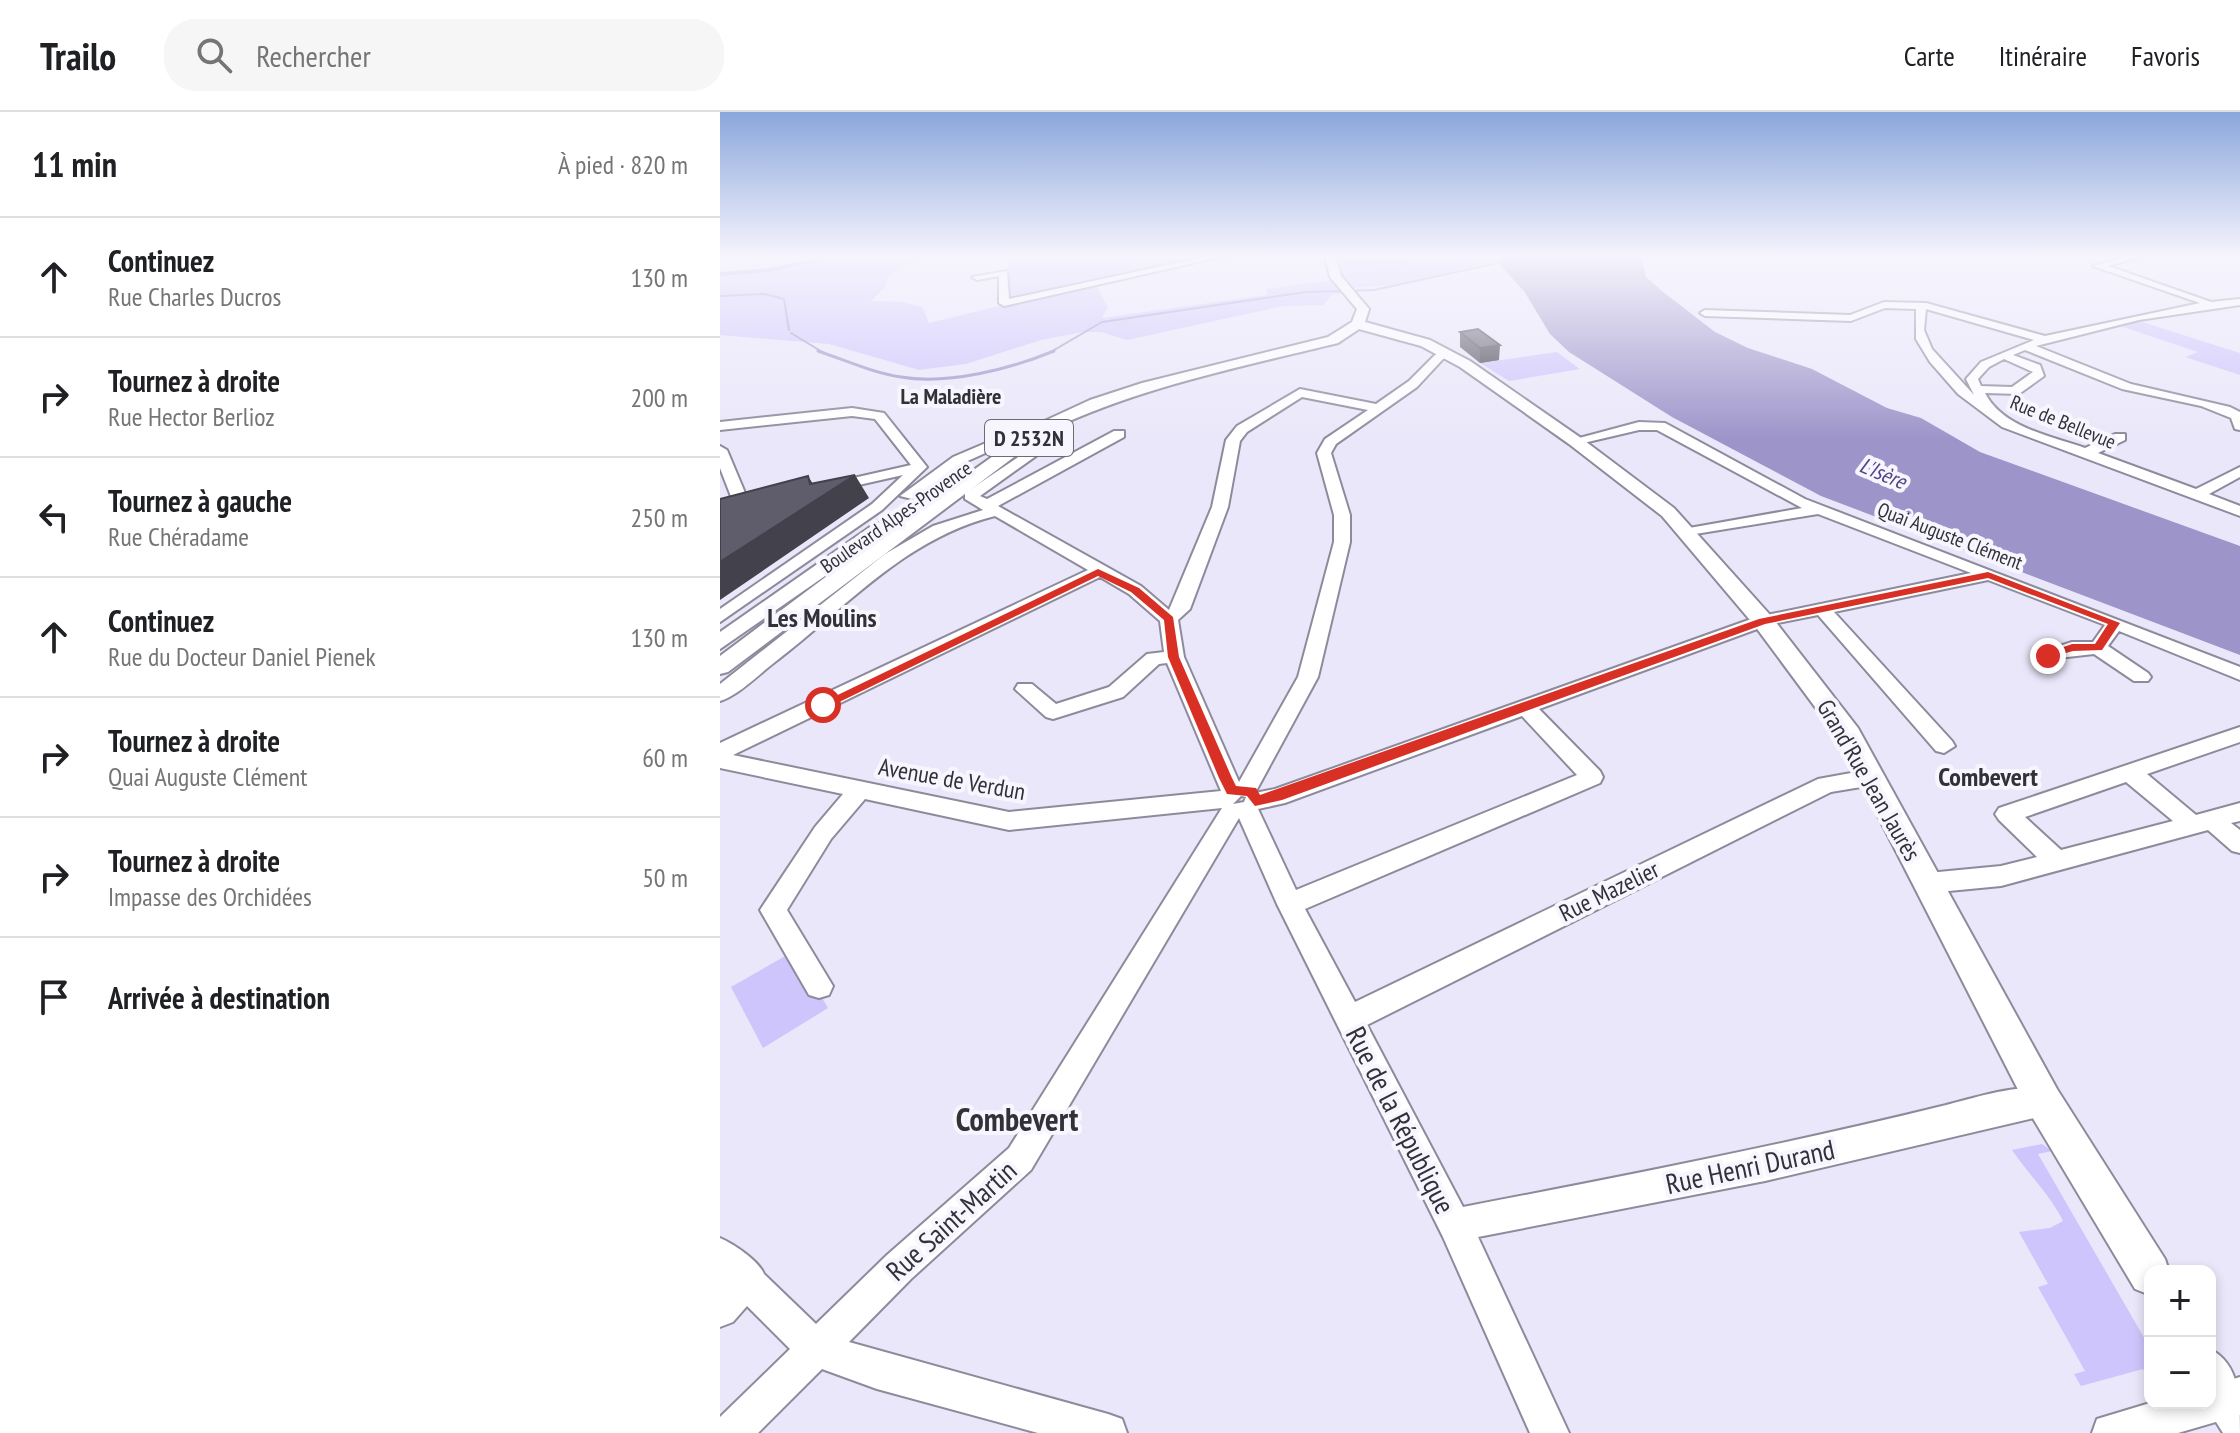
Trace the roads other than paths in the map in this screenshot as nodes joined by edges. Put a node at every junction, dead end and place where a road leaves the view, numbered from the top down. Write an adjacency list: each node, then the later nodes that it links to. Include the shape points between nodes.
1 (1356, 317): 7 (main road)
2 (1811, 317): 3 (street)
3 (1854, 317)
4 (1923, 317): 15 (street, via 1919,330 1931,359)
5 (1960, 317): 9 (street)
6 (2150, 317): 9 (street)
7 (1351, 323): 8 (main road); 11 (main road, Boulevard Alpes-Provence / D 2532N); 12 (main road); 20 (main road, Boulevard Alpes-Provence / D 2532N, via 1121,387)
8 (1399, 339): 11 (main road); 12 (main road)
9 (2044, 339): 10 (street)
10 (2025, 346): 13 (street); 18 (street, via 2132,388 2187,397 2226,411 2237,416)
11 (1307, 348): 49 (main road, Boulevard Alpes-Provence / D 2532N, via 1147,386 1044,427)
12 (1443, 352): 16 (street, via 1413,384); 22 (main road, Grand'Rue Jean Jaurès, via 1494,381)
13 (2002, 355): 14 (street, via 1975,369); 14 (street, via 2040,373 2015,391)
14 (1975, 389): 15 (street, Rue de Bellevue)
15 (1984, 405): 25 (street, Rue de Bellevue, via 2017,429)
16 (1379, 408): 42 (street, via 1300,393 1242,429 1229,451 1220,507 1181,609); 62 (street, Rue Saint-Martin, via 1330,442 1324,453 1342,515 1342,542 1308,677)
17 (720, 426): 26 (street, via 852,412 879,416)
18 (2240, 426)
19 (1119, 434): 33 (street)
20 (1014, 435): 32 (street, via 958,460 906,497); 45 (main road, Boulevard Alpes-Provence / D 2532N)
21 (2120, 437): 25 (street)
22 (1575, 441): 34 (street, Quai Auguste Clément, via 1652,425); 37 (main road, Grand'Rue Jean Jaurès)
23 (1045, 443): 33 (street, via 971,493)
24 (720, 450): 36 (street)
25 (2087, 453): 31 (street, Rue de Bellevue)
26 (920, 467): 28 (street); 29 (street)
27 (2240, 471): 31 (street)
28 (876, 475): 29 (street); 30 (street)
29 (908, 481): 32 (street)
30 (818, 492)
31 (2197, 495): 35 (street, Rue de Bellevue)
32 (879, 505): 41 (street)
33 (990, 509): 38 (street); 53 (street, via 922,536 839,595)
34 (1818, 510): 37 (street); 39 (street, Quai Auguste Clément)
35 (2240, 511)
36 (746, 512)
37 (1689, 533): 43 (main road, Grand'Rue Jean Jaurès)
38 (1098, 572): 42 (street, via 1135,590); 57 (street)
39 (1988, 575): 40 (street, Avenue de Verdun); 44 (street, Quai Auguste Clément)
40 (1822, 609): 43 (street, Avenue de Verdun); 56 (street)
41 (720, 617)
42 (1169, 619): 48 (street, Rue de la République)
43 (1763, 621): 54 (street, Avenue de Verdun); 60 (main road, Grand'Rue Jean Jaurès, via 1823,697)
44 (2115, 623): 46 (street); 50 (street, Quai Auguste Clément)
45 (720, 642)
46 (2098, 648): 47 (street, via 2072,648); 51 (street)
47 (2048, 656)
48 (1174, 657): 52 (street, via 1154,658 1116,692 1053,712); 62 (street, Rue de la République)
49 (720, 667)
50 (2240, 674)
51 (2141, 677)
52 (1025, 689)
53 (720, 694)
54 (1525, 707): 62 (street, Avenue de Verdun, via 1277,797); 68 (street, via 1592,777)
55 (2240, 734): 59 (street)
56 (1944, 746)
57 (720, 752)
58 (720, 760): 61 (street, Avenue de Verdun)
59 (2129, 772): 64 (street); 66 (street, via 2007,814)
60 (1873, 777): 67 (main road, Grand'Rue Jean Jaurès); 70 (street, Rue Mazelier, via 1826,785)
61 (860, 789): 62 (street, Avenue de Verdun, via 1009,821); 69 (street, via 823,833 773,910)
62 (1239, 800): 68 (street, Rue de la République); 77 (street, Rue Saint-Martin, via 1020,1159)
63 (2240, 812): 64 (street)
64 (2202, 822): 65 (street); 66 (street)
65 (2240, 844)
66 (2057, 861): 67 (street, via 2001,876)
67 (1928, 883): 71 (main road, Grand'Rue Jean Jaurès)
68 (1290, 904): 70 (street, Rue de la République)
69 (819, 986)
70 (1350, 1019): 72 (street, Rue de la République)
71 (2044, 1102): 72 (street, Rue Henri Durand, via 1990,1110 1765,1165); 74 (main road, Grand'Rue Jean Jaurès)
72 (1455, 1225): 81 (street, Rue de la République)
73 (720, 1255): 75 (street)
74 (2144, 1265)
75 (749, 1279): 76 (street); 77 (street)
76 (720, 1309)
77 (816, 1349): 79 (street, Rue Saint-Martin); 80 (street)
78 (2231, 1404): 82 (street)
79 (731, 1433)
80 (1108, 1433)
81 (1550, 1433)
82 (2111, 1433)

